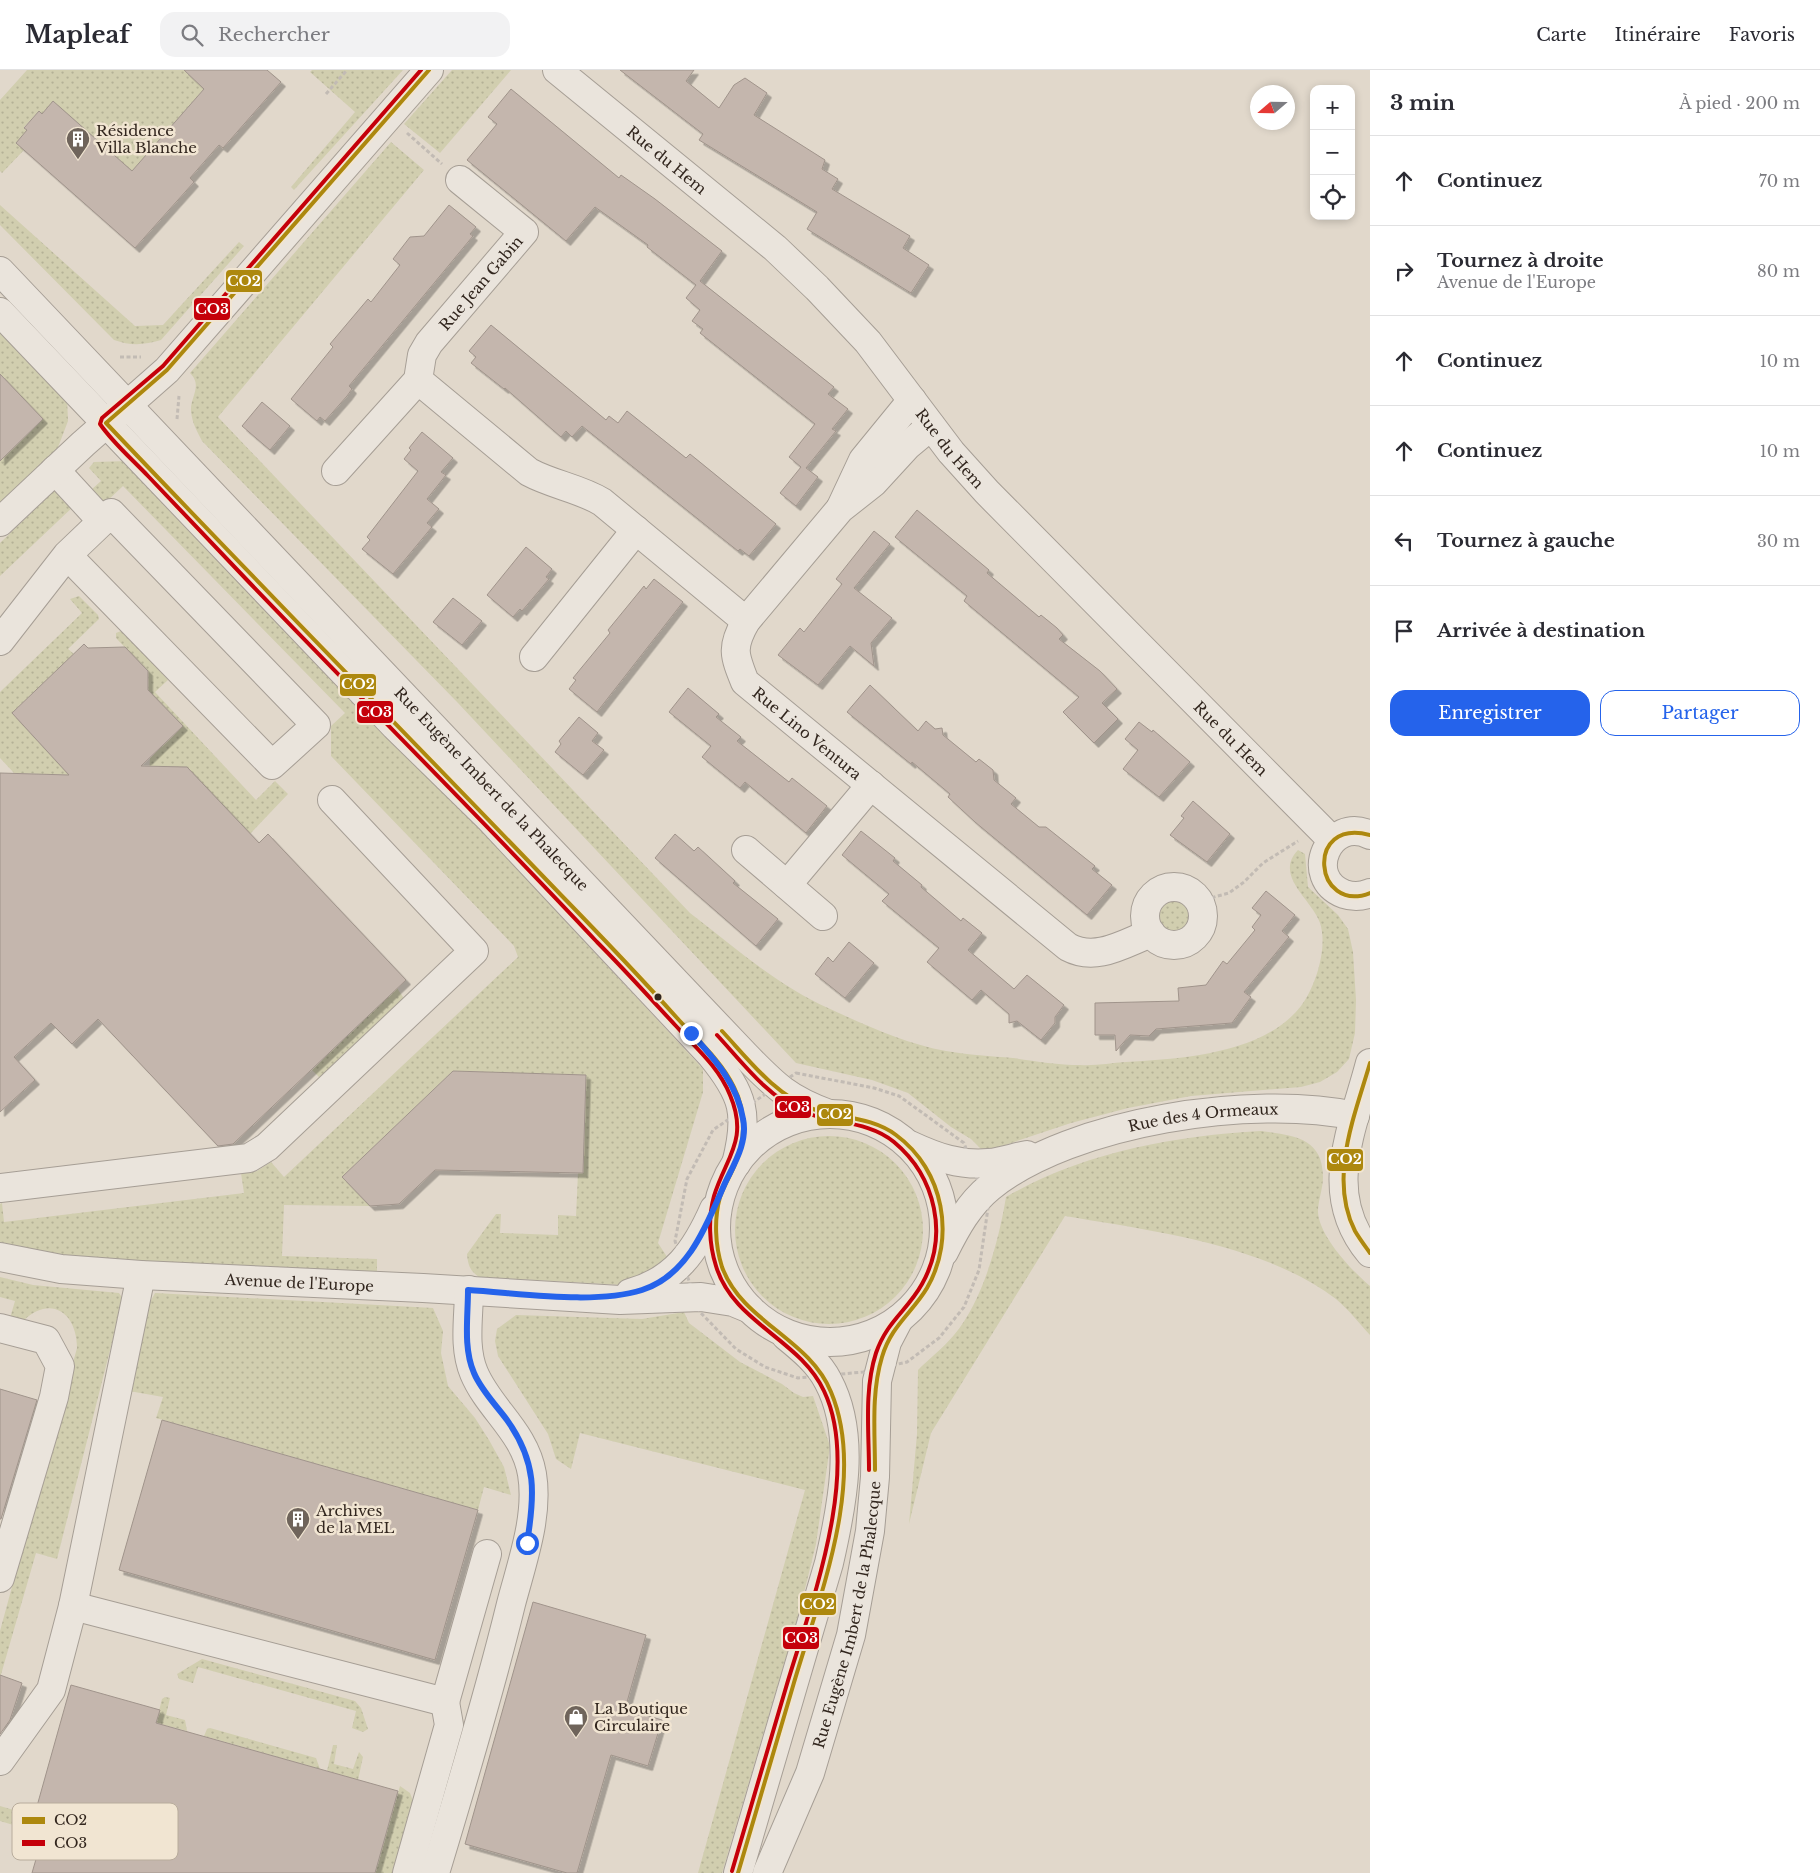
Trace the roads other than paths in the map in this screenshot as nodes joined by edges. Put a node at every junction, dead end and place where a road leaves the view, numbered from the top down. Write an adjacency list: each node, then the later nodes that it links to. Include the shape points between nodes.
1 (429, 70): 8 (street, via 167,370)
2 (557, 70): 7 (street, Rue du Hem, via 782,254 862,336)
3 (460, 180): 6 (street, Rue Jean Gabin, via 524,232 429,343 422,355)
4 (0, 271): 8 (street, Rue Eugène Imbert de la Phalecque)
5 (0, 312): 9 (street, Rue Eugène Imbert de la Phalecque)
6 (418, 380): 12 (street); 16 (street, via 529,472 590,495)
7 (912, 400): 10 (street, Rue du Hem); 13 (street, Rue Lino Ventura, via 863,460)
8 (128, 405): 9 (street); 31 (street, Rue Eugène Imbert de la Phalecque, via 777,1086 803,1104)
9 (106, 423): 11 (street); 35 (street, Rue Eugène Imbert de la Phalecque, via 395,726 488,818 727,1074 744,1121)
10 (931, 426): 13 (street, Rue Lino Ventura, via 907,446 873,484); 24 (street, Rue du Hem, via 987,492)
11 (55, 470): 14 (street); 15 (street)
12 (336, 471)
13 (840, 509): 18 (street, Rue Lino Ventura)
14 (102, 521): 17 (street); 17 (street, via 111,513 316,725 272,765)
15 (0, 522)
16 (636, 530): 18 (street); 20 (street)
17 (66, 555): 19 (street)
18 (746, 621): 21 (street, Rue Lino Ventura, via 735,640 737,663 745,682)
19 (3, 629)
20 (534, 657)
21 (871, 785): 26 (street, Rue Lino Ventura); 29 (street, Rue Lino Ventura, via 1074,950 1089,955 1100,953)
22 (332, 800): 36 (street, via 474,951 268,1147 249,1158)
23 (1370, 835): 24 (street, via 1352,831)
24 (1332, 840): 27 (street, via 1323,860 1328,881 1344,894)
25 (746, 850): 26 (street)
26 (787, 885): 28 (street)
27 (1369, 901)
28 (823, 916)
29 (1151, 934): 29 (street, via 1144,915 1146,906 1158,891 1176,886 1186,888 1200,901 1203,920 1194,937 1176,945 1167,944)
30 (1370, 1063): 32 (street)
31 (829, 1114): 33 (street, via 869,1121); 35 (street, via 793,1120 771,1130)
32 (1355, 1116): 34 (street, Rue des 4 Ormeaux, via 1296,1108 1203,1114 1140,1124); 38 (street, via 1344,1166 1343,1192 1350,1222)
33 (906, 1143): 34 (street, Rue des 4 Ormeaux, via 951,1162 972,1164); 40 (street, via 925,1165 938,1191 944,1233)
34 (1054, 1150): 40 (street, Rue des 4 Ormeaux, via 1006,1176 983,1194 969,1208)
35 (736, 1164): 37 (street)
36 (0, 1188)
37 (720, 1196): 43 (street, Avenue de l'Europe, via 704,1232 683,1261 662,1280 644,1289); 44 (street, via 716,1220 720,1257 728,1280)
38 (1370, 1253)
39 (0, 1257): 41 (street, Avenue de l'Europe, via 61,1270)
40 (939, 1261): 45 (street, via 924,1293)
41 (141, 1275): 42 (street, Avenue de l'Europe); 50 (street)
42 (468, 1290): 43 (street, Avenue de l'Europe); 54 (street, via 467,1343 474,1373 520,1441 532,1472 534,1493 527,1543 506,1626)
43 (601, 1298): 44 (street, Avenue de l'Europe, via 638,1301 696,1297 733,1302)
44 (750, 1309): 47 (street, Rue Eugène Imbert de la Phalecque)
45 (899, 1319): 47 (street, via 874,1334 847,1341 811,1341); 56 (street, Rue Eugène Imbert de la Phalecque, via 887,1342 880,1368 870,1531 851,1636 810,1773)
46 (0, 1328): 49 (street, via 46,1340 60,1366 54,1397)
47 (779, 1331): 55 (street, Rue Eugène Imbert de la Phalecque, via 805,1352 825,1376 836,1399 842,1424 844,1456 838,1526 829,1563)
48 (487, 1554): 51 (street)
49 (0, 1578)
50 (73, 1606): 51 (street); 52 (street, via 51,1690)
51 (444, 1702): 53 (street, via 449,1725)
52 (0, 1761)
53 (407, 1873)
54 (435, 1873)
55 (738, 1873)
56 (767, 1873)

